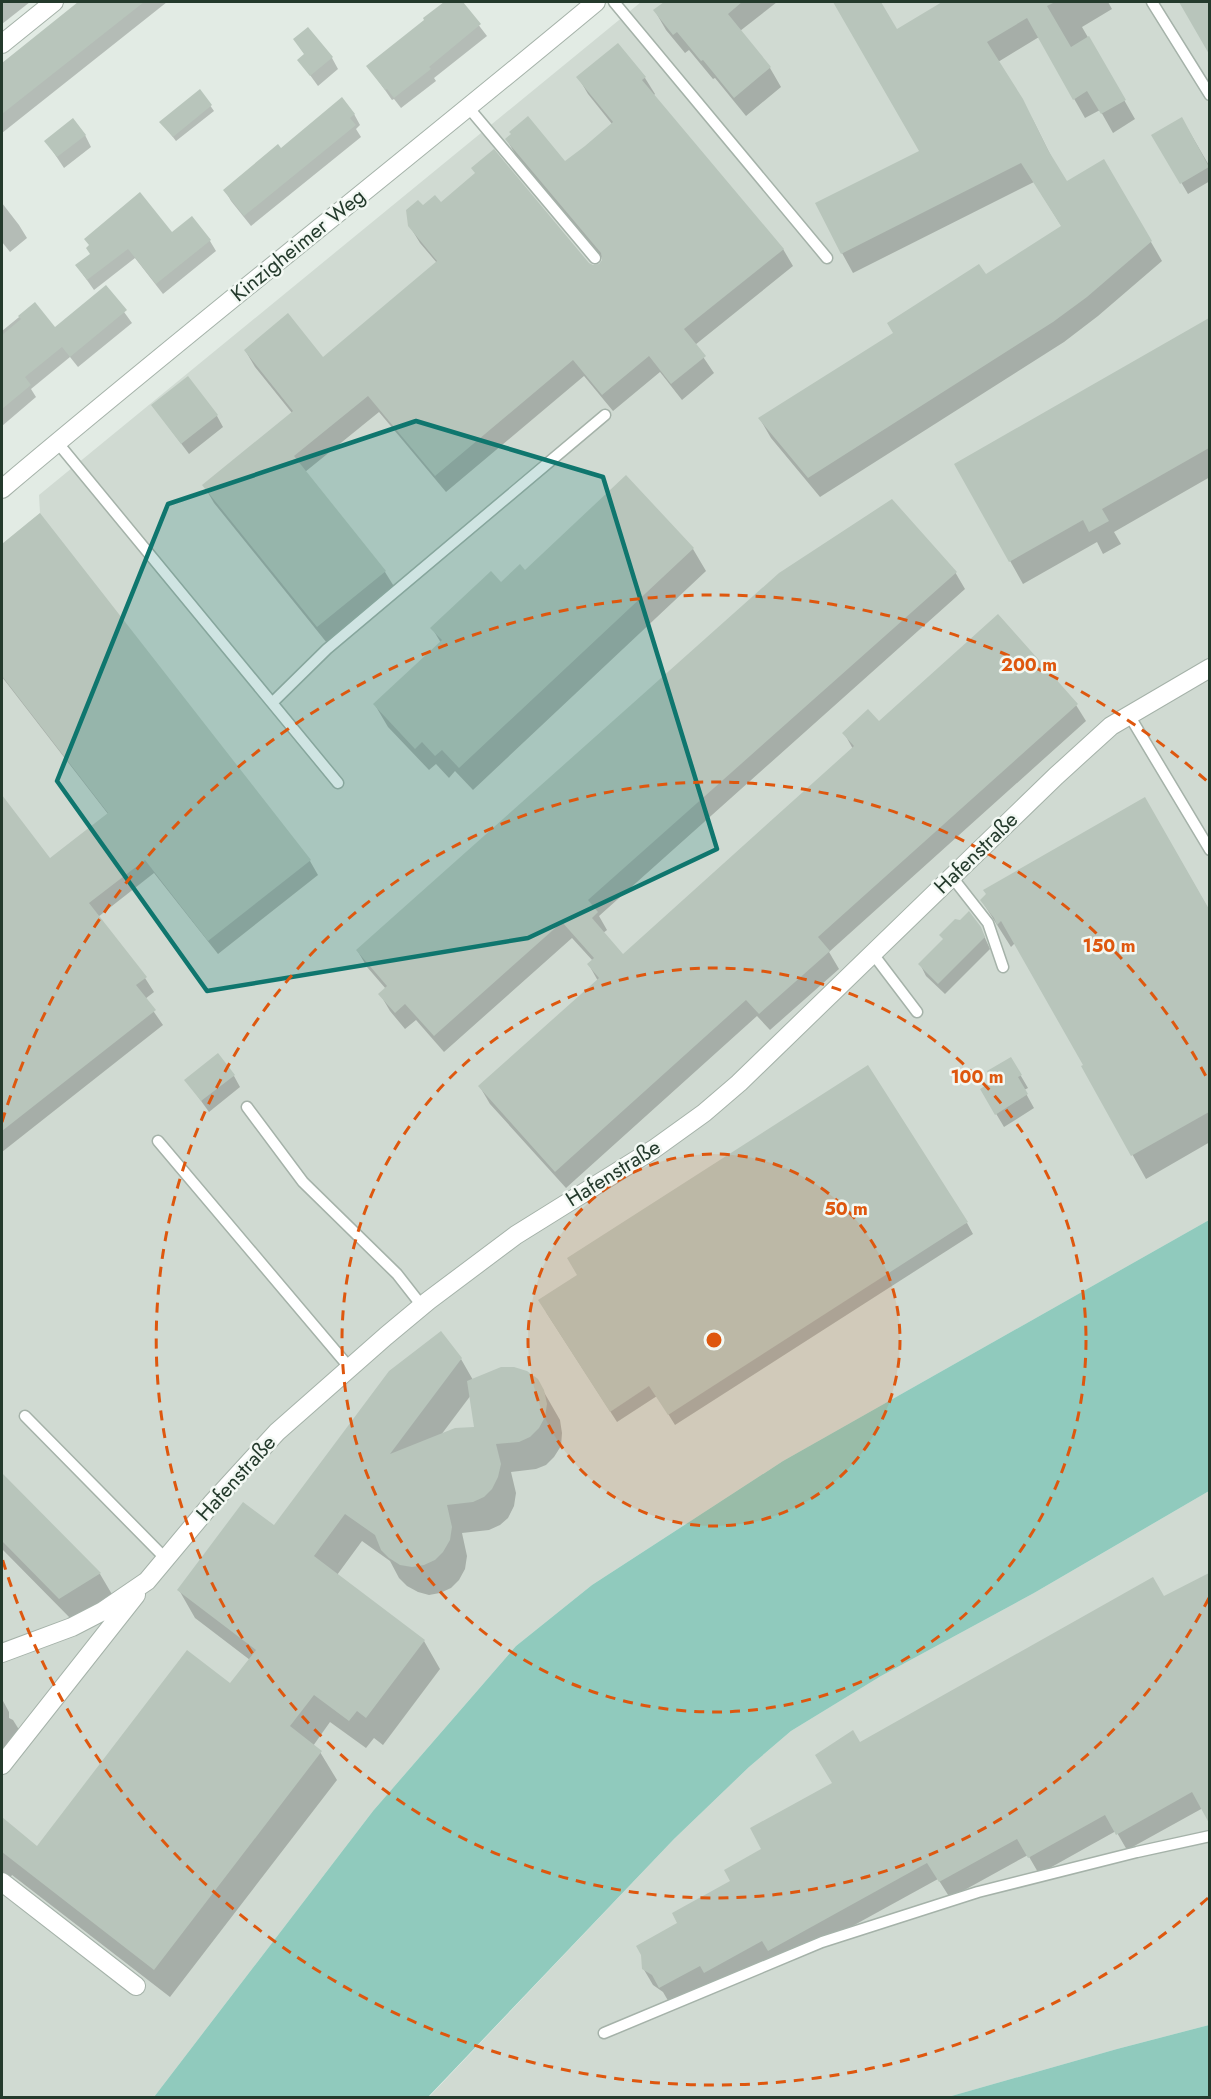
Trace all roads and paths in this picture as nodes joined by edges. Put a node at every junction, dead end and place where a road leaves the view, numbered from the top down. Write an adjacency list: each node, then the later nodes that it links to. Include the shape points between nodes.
1 (54, 2): 5 (street)
2 (596, 2): 7 (street, Kinzigheimer Weg)
3 (614, 2): 9 (lane)
4 (1152, 2): 6 (lane)
5 (2, 44)
6 (1209, 95)
7 (468, 107): 8 (lane); 11 (street, Kinzigheimer Weg)
8 (595, 258)
9 (827, 258)
10 (605, 415): 14 (lane, via 327,649)
11 (57, 442): 12 (street, Kinzigheimer Weg); 14 (lane)
12 (2, 489)
13 (1209, 668): 15 (street, Hafenstraße)
14 (272, 703): 16 (lane)
15 (1129, 715): 17 (lane); 18 (street, Hafenstraße, via 1111,726 1056,776)
16 (338, 783)
17 (1209, 850)
18 (952, 877): 19 (street, Hafenstraße); 20 (lane, via 988,923)
19 (873, 954): 21 (lane); 24 (street, Hafenstraße, via 704,1113 516,1235)
20 (1003, 967)
21 (917, 1012)
22 (247, 1107): 24 (lane, via 303,1182 397,1274)
23 (158, 1141): 25 (lane)
24 (422, 1306): 25 (street, Hafenstraße)
25 (349, 1367): 27 (street, Hafenstraße, via 278,1432)
26 (25, 1416): 27 (lane)
27 (166, 1559): 28 (street, Hafenstraße)
28 (147, 1581): 29 (street, Hafenstraße, via 72,1627); 30 (street)
29 (2, 1653)
30 (2, 1765)
31 (1209, 1836): 34 (lane, via 978,1892 822,1942)
32 (2, 1882): 33 (street)
33 (136, 1986)
34 (604, 2032)

